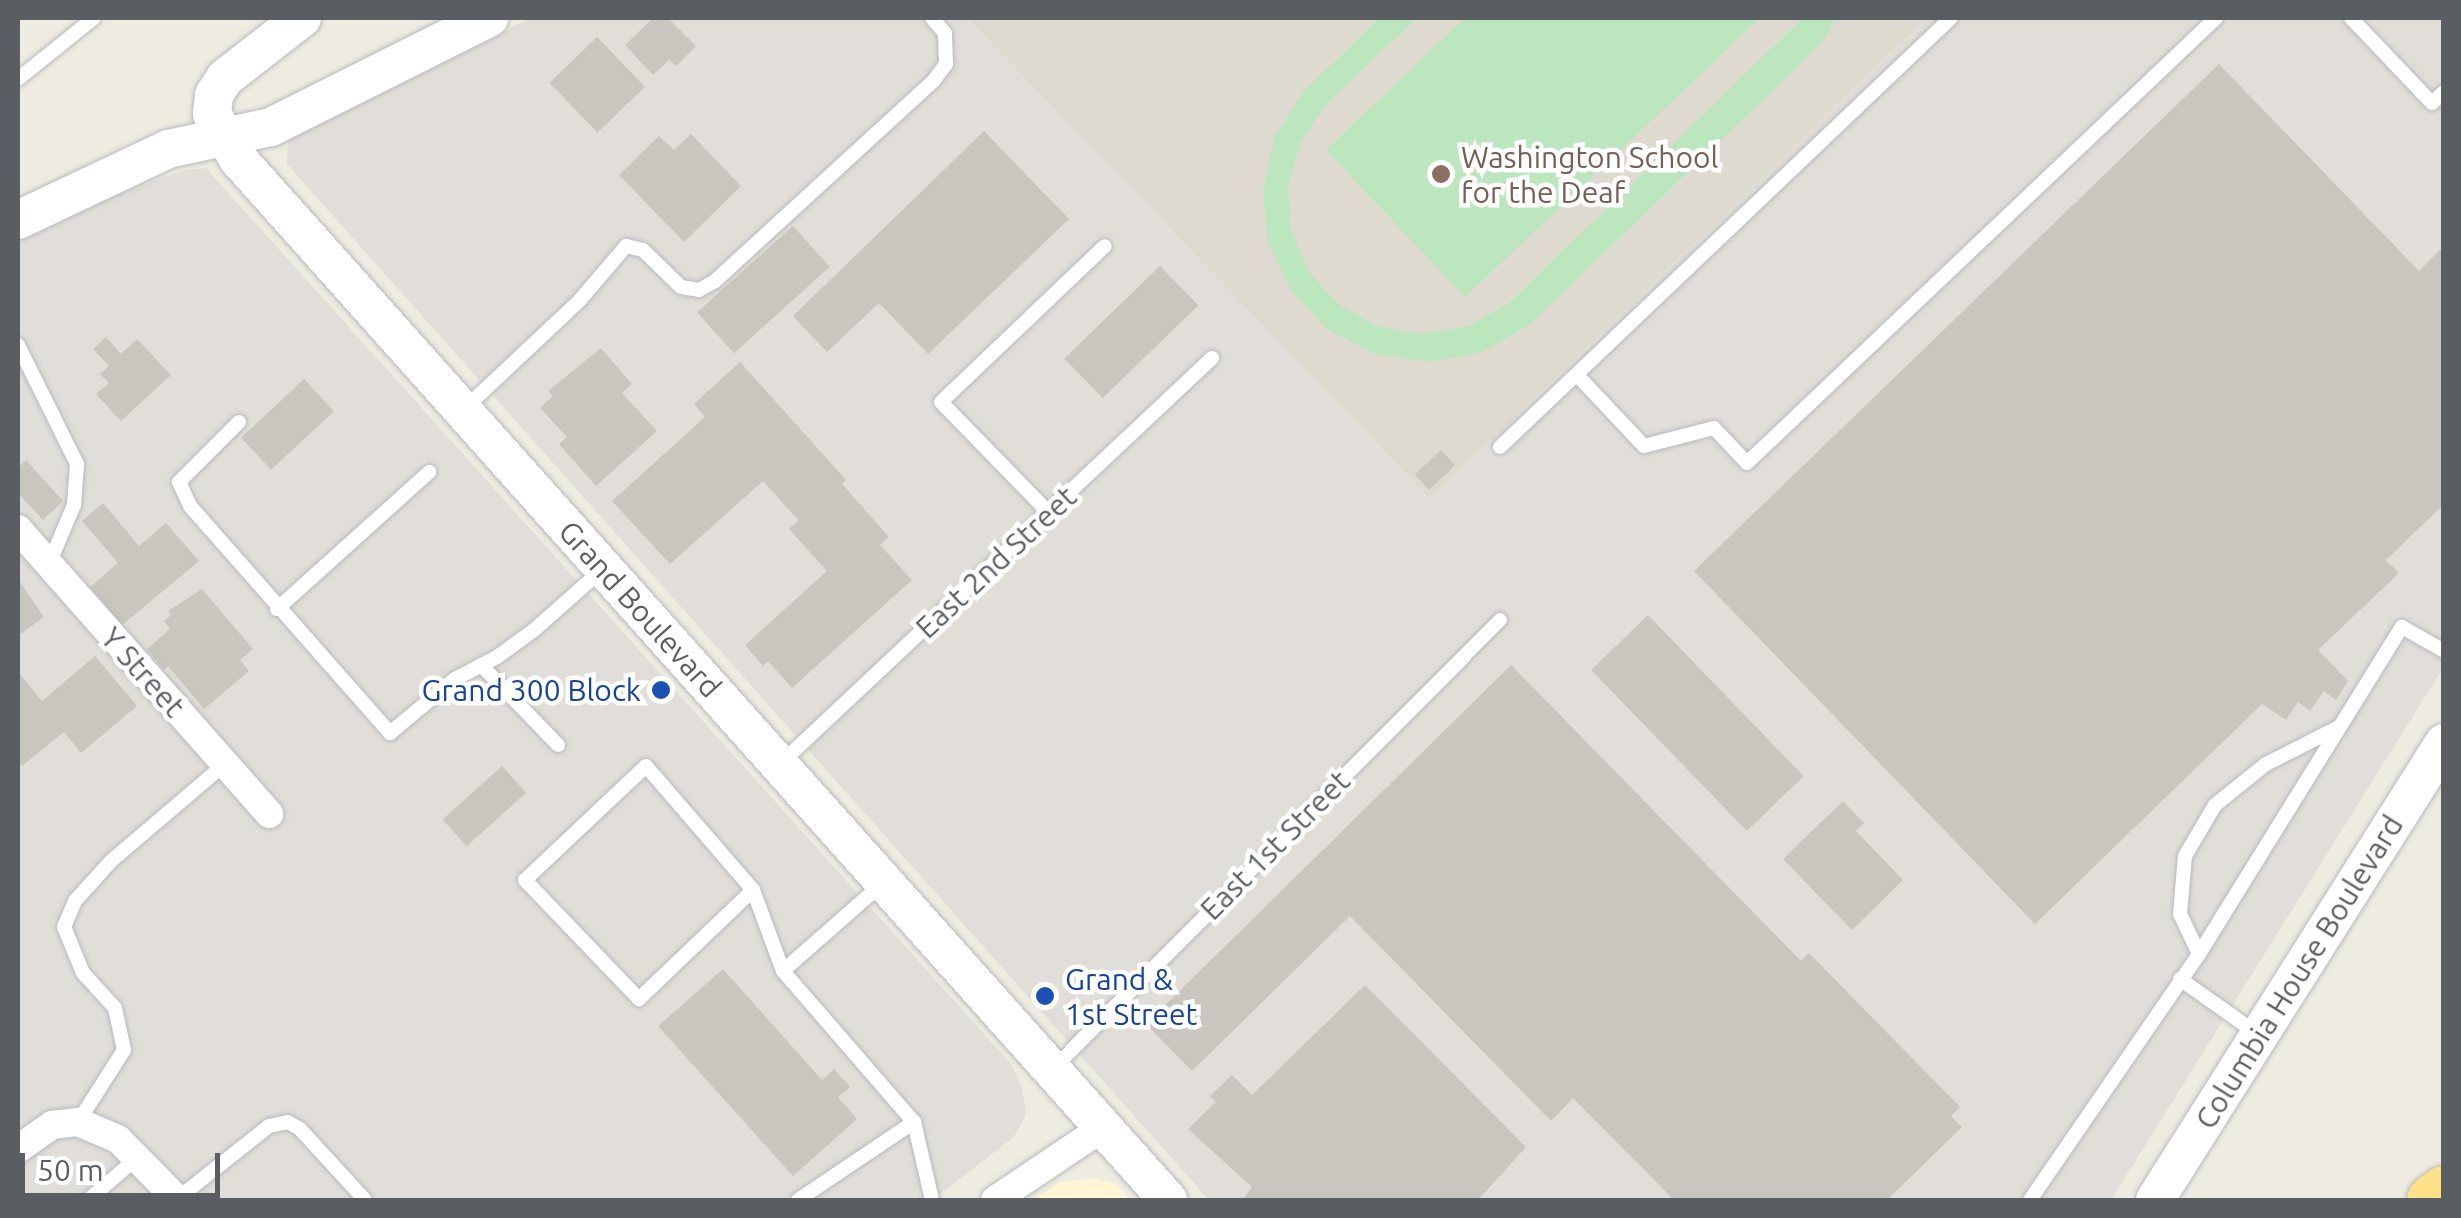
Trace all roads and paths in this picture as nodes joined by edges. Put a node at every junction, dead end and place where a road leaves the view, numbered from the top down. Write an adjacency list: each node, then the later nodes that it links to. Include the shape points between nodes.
1 (94, 18): 8 (lane)
2 (302, 18): 10 (main road, via 214,94 212,114)
3 (489, 18): 10 (main road, via 271,127)
4 (932, 18): 16 (lane, via 946,33 946,64 934,80 715,282 699,290 680,287 643,250 626,246 580,300)
5 (1951, 18): 15 (lane)
6 (2216, 18): 15 (lane, via 1747,464 1714,428 1644,446)
7 (2351, 18): 9 (lane, via 2432,103)
8 (18, 78)
9 (2444, 92)
10 (222, 137): 11 (main road, via 168,149); 16 (main road, Grand Boulevard)
11 (18, 220)
12 (1105, 246): 20 (lane, via 941,402)
13 (18, 345): 22 (lane, via 77,464 74,505)
14 (1212, 358): 20 (lane, East 2nd Street)
15 (1578, 376): 18 (lane)
16 (462, 410): 23 (main road, Grand Boulevard)
17 (240, 422): 24 (lane, via 179,482 190,506)
18 (1500, 447)
19 (429, 472): 24 (lane)
20 (1048, 512): 32 (lane, East 2nd Street)
21 (18, 530): 22 (street, Y Street)
22 (48, 564): 31 (street, Y Street)
23 (603, 568): 27 (lane, via 534,630); 32 (main road, Grand Boulevard)
24 (277, 609): 27 (lane, via 390,733 455,678)
25 (1500, 620): 40 (lane, East 1st Street)
26 (2444, 651): 28 (lane, via 2402,626)
27 (481, 665): 30 (lane)
28 (2342, 725): 36 (lane); 36 (lane, via 2266,764 2216,805 2186,856 2180,914)
29 (2444, 743): 39 (main road, Columbia House Boulevard)
30 (558, 746)
31 (225, 764): 33 (street, Y Street); 41 (lane, via 75,900 64,927 83,973 115,1008 124,1050)
32 (779, 765): 34 (main road, Grand Boulevard)
33 (269, 814)
34 (884, 882): 37 (lane); 40 (main road, Grand Boulevard)
35 (753, 890): 35 (lane, via 646,766 526,880 639,999); 37 (lane)
36 (2199, 954): 38 (lane)
37 (783, 971): 42 (lane)
38 (2180, 979): 39 (lane); 54 (lane)
39 (2259, 1035): 55 (main road, Columbia House Boulevard)
40 (1051, 1071): 43 (main road, Grand Boulevard)
41 (78, 1122): 44 (street); 45 (street, via 52,1125)
42 (914, 1122): 50 (lane); 51 (lane)
43 (1102, 1128): 52 (street); 53 (main road, Grand Boulevard)
44 (127, 1148): 47 (lane); 48 (street)
45 (18, 1150)
46 (2444, 1190): 56 (highway)
47 (88, 1200)
48 (178, 1200): 49 (lane, via 269,1126 288,1122)
49 (366, 1200)
50 (798, 1200)
51 (932, 1200)
52 (995, 1200)
53 (1168, 1200)
54 (2030, 1200)
55 (2155, 1200)
56 (2432, 1200)

